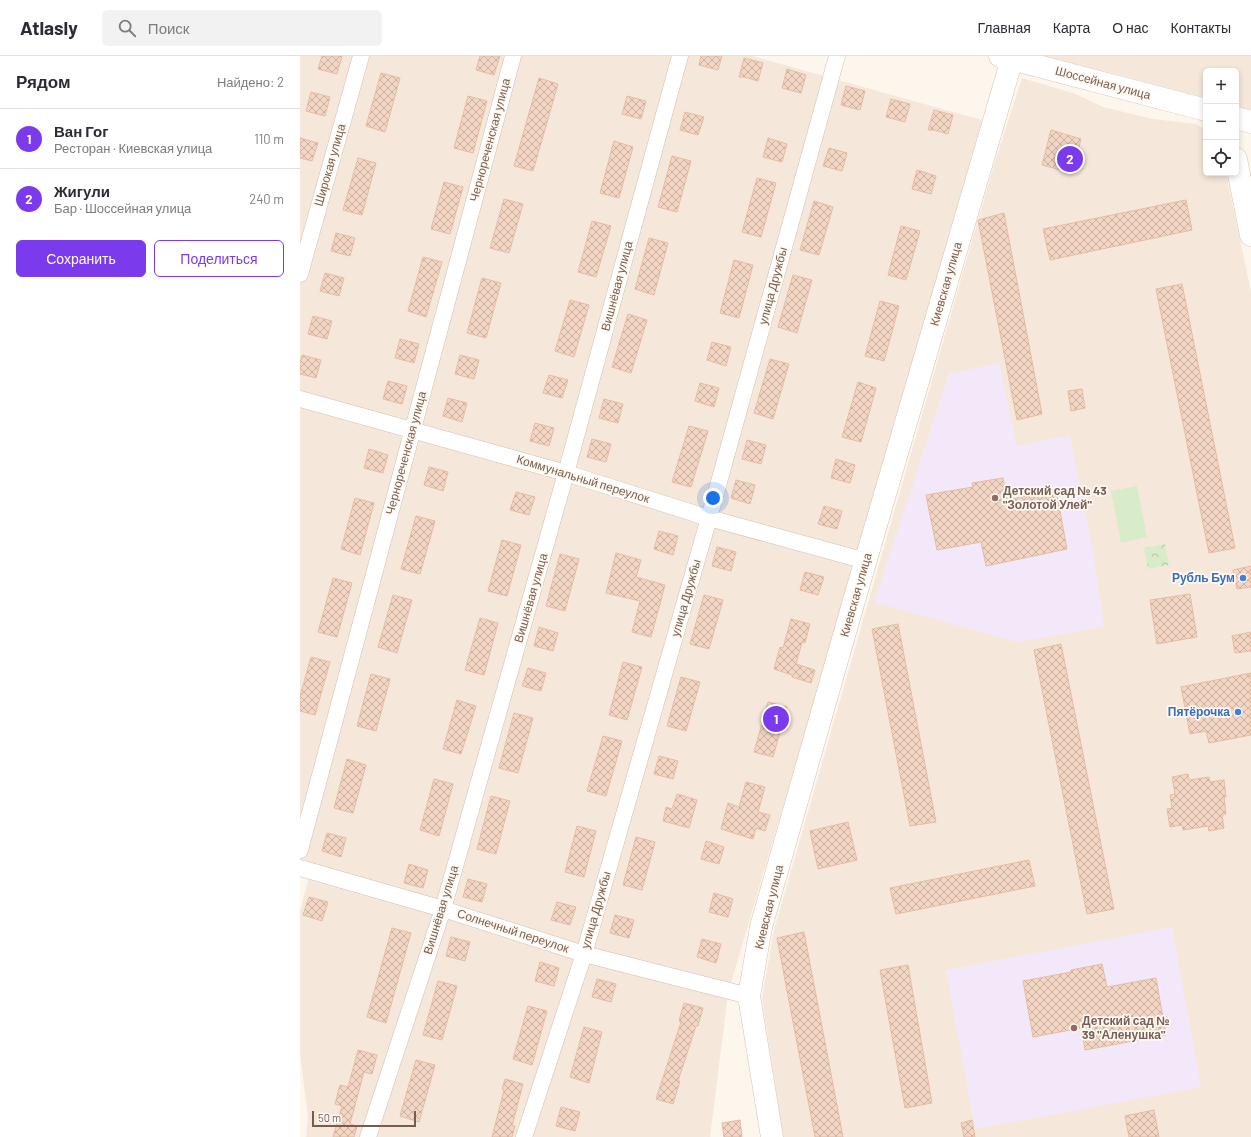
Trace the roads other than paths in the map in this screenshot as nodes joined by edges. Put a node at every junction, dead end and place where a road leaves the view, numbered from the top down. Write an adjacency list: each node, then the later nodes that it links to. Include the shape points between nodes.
1 (361, 56): 13 (street, Широкая улица)
2 (513, 56): 15 (street, Чернореченская улица)
3 (680, 56): 16 (street, Вишнёвая улица)
4 (837, 56): 17 (street, улица Дружбы)
5 (1006, 58): 6 (main road, Шоссейная улица); 18 (main road, Киевская улица)
6 (1159, 98): 7 (main road); 8 (main road)
7 (1203, 109)
8 (1203, 119)
9 (1239, 119): 10 (main road)
10 (1251, 122)
11 (1239, 172): 12 (main road)
12 (1250, 220)
13 (300, 274)
14 (300, 399): 15 (street, Коммунальный переулок)
15 (412, 431): 16 (street, Коммунальный переулок); 19 (street, Чернореченская улица)
16 (566, 473): 17 (street, Коммунальный переулок); 21 (street, Вишнёвая улица)
17 (709, 518): 18 (street, Коммунальный переулок); 22 (street, улица Дружбы)
18 (866, 561): 23 (main road, Киевская улица, via 761,927)
19 (300, 850)
20 (300, 868): 21 (street, Солнечный переулок)
21 (443, 909): 22 (street, Солнечный переулок); 24 (street, Вишнёвая улица)
22 (584, 954): 23 (street, Солнечный переулок); 25 (street, улица Дружбы)
23 (749, 996): 26 (main road, Киевская улица)
24 (368, 1137)
25 (524, 1137)
26 (772, 1137)

